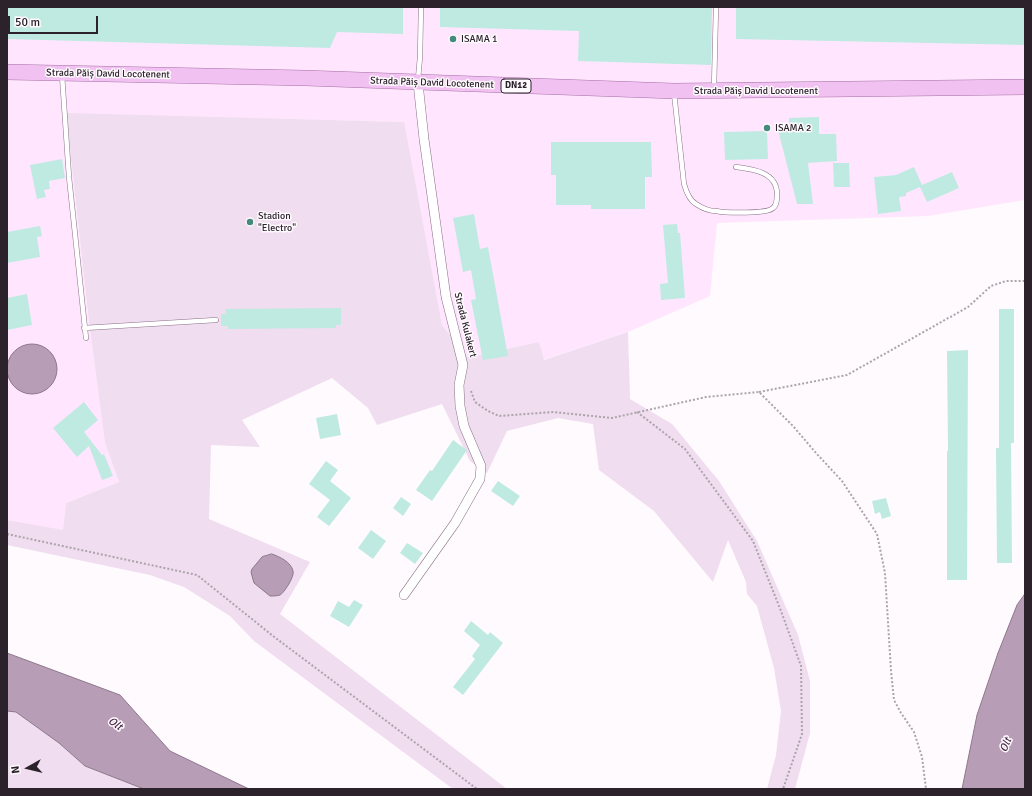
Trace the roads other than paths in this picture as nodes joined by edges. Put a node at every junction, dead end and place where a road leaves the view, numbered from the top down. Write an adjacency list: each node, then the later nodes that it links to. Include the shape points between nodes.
1 (421, 7): 5 (lane)
2 (716, 7): 8 (lane)
3 (7, 72): 4 (main road, Strada Păiș David Locotenent / DN12)
4 (62, 73): 5 (main road, Strada Păiș David Locotenent / DN12); 11 (lane)
5 (418, 83): 7 (main road, Strada Păiș David Locotenent / DN12); 13 (street, Strada Kulakert, via 446,296 463,365 459,385 460,406 464,426 481,466 480,479 455,523)
6 (1025, 87): 8 (main road, Strada Păiș David Locotenent / DN12)
7 (674, 91): 8 (main road, Strada Păiș David Locotenent / DN12); 9 (lane, via 684,184 687,194 694,203 716,212 759,212 774,208 778,192 767,174)
8 (714, 92)
9 (736, 167)
10 (216, 320): 11 (lane)
11 (84, 328): 12 (lane)
12 (86, 338)
13 (404, 594)

